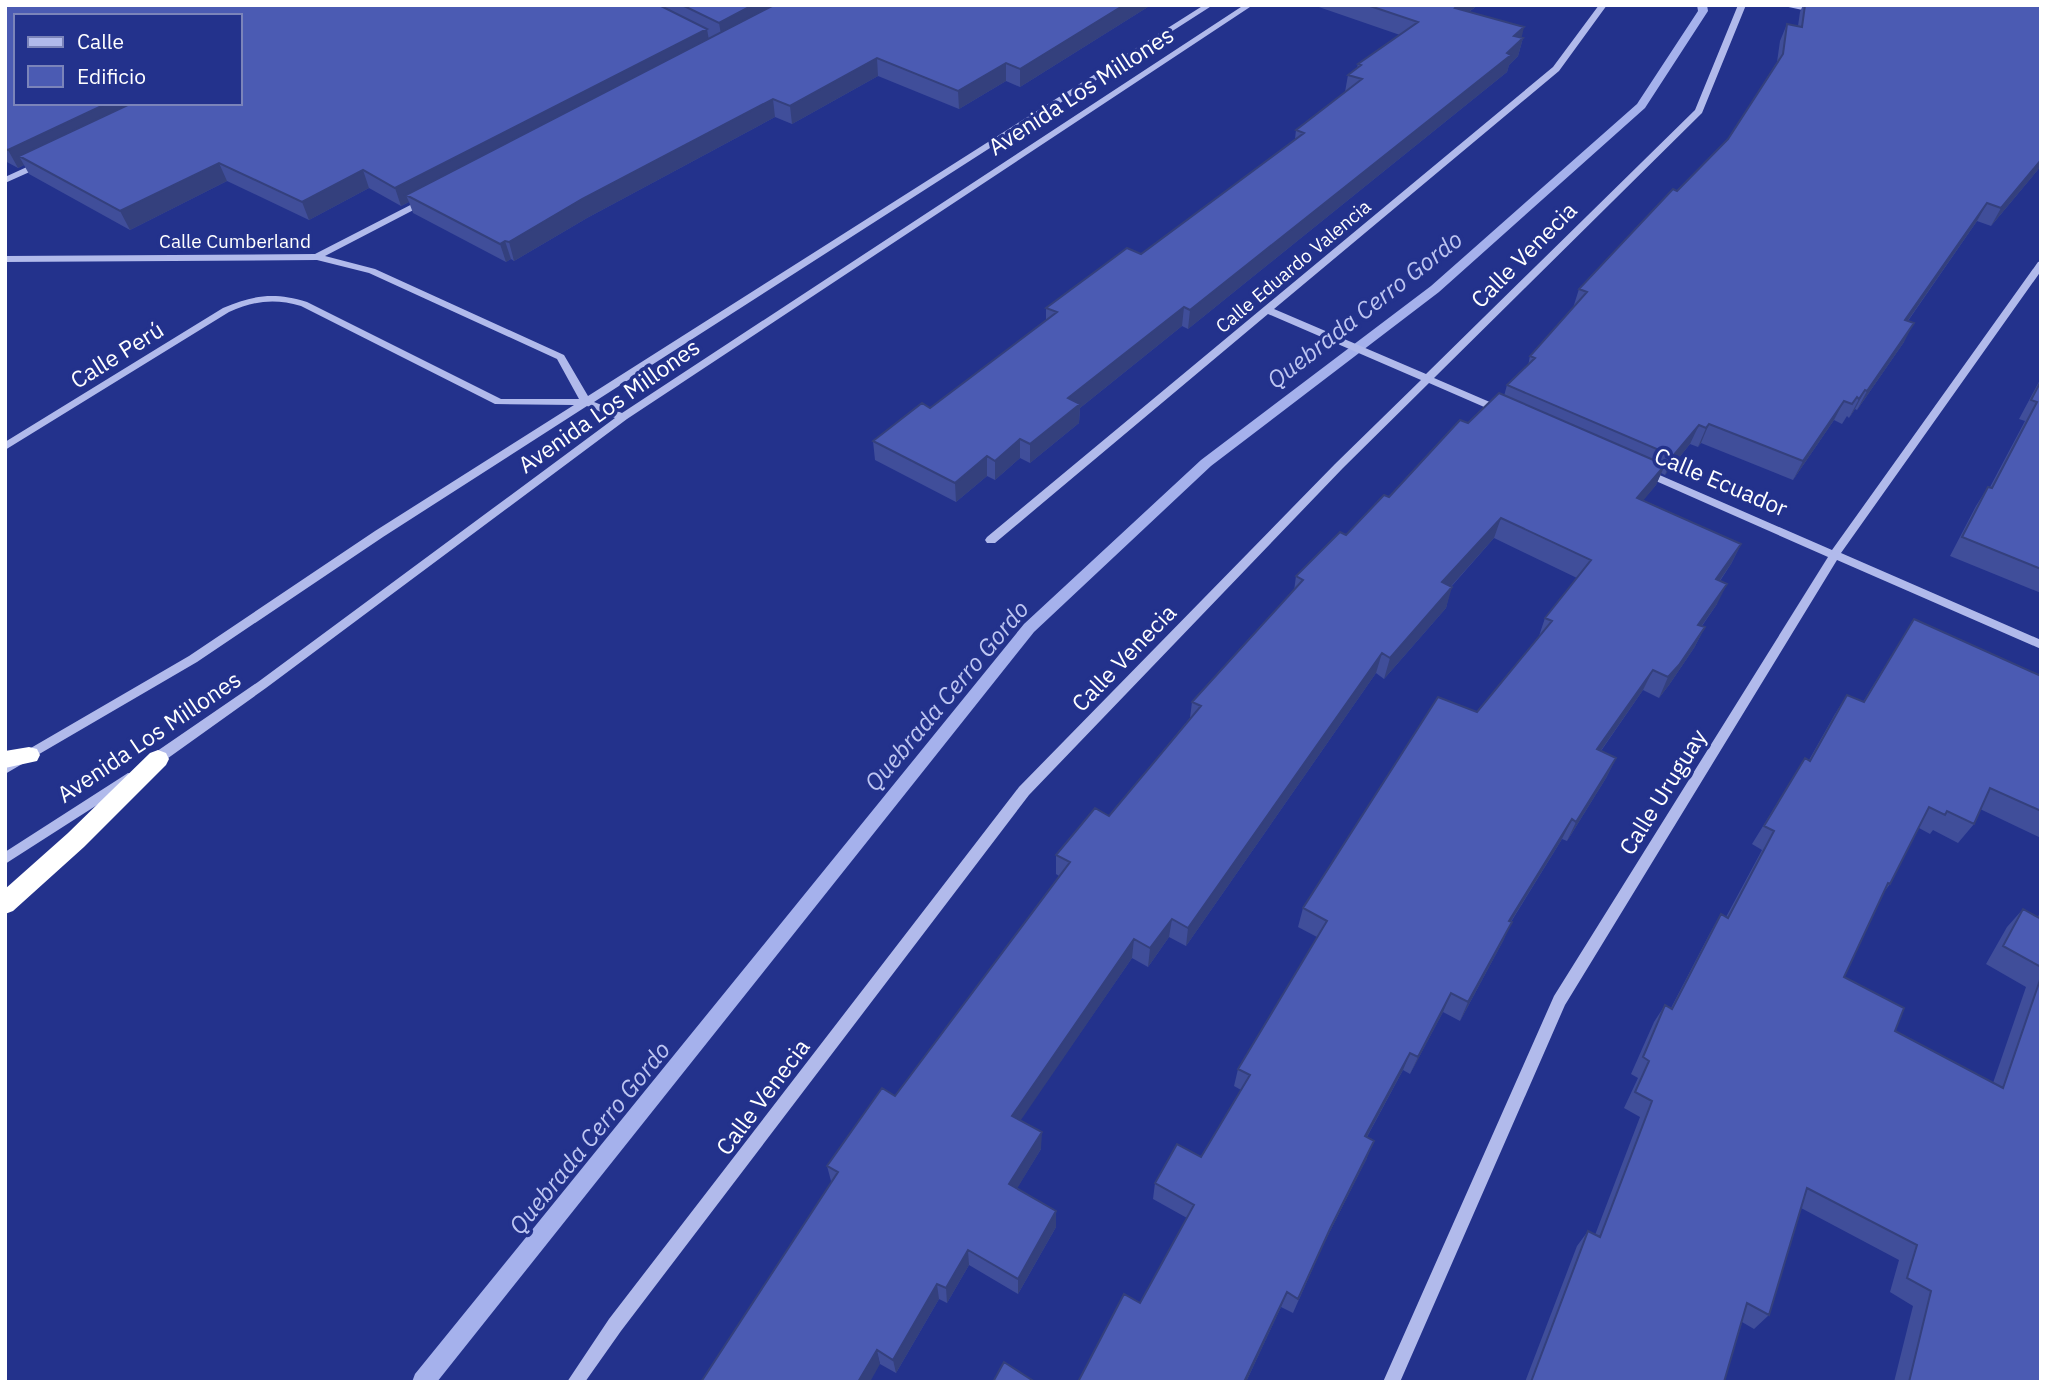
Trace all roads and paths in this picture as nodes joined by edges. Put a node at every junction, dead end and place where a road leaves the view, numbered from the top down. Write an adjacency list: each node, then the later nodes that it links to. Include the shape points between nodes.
1 (1209, 5): 15 (street, Avenida Los Millones)
2 (1249, 5): 16 (street, Avenida Los Millones)
3 (1603, 5): 13 (street, Calle Eduardo Valencia, via 1556,69)
4 (1742, 5): 14 (street, Calle Venecia, via 1699,111)
5 (1783, 5): 6 (street)
6 (1822, 12)
7 (55, 156): 8 (street)
8 (5, 180)
9 (428, 199): 10 (street)
10 (317, 257): 11 (street, Calle Cumberland); 15 (street, Calle Cumberland, via 372,271 561,357)
11 (5, 259)
12 (2041, 264): 21 (street, Calle Uruguay)
13 (1268, 310): 14 (street); 20 (street, Calle Eduardo Valencia)
14 (1428, 379): 17 (street); 29 (street, Calle Venecia, via 1024,791)
15 (586, 402): 16 (street); 18 (street, Calle Perú, via 499,402 283,296 250,299 226,310); 23 (street, Avenida Los Millones, via 193,659)
16 (623, 417): 24 (street, Avenida Los Millones)
17 (1517, 417)
18 (5, 447)
19 (1631, 467): 21 (street, Calle Ecuador)
20 (991, 540)
21 (1835, 554): 22 (street, Calle Ecuador); 30 (street, Calle Uruguay, via 1559,1001)
22 (2041, 645)
23 (29, 755): 25 (highway); 26 (street, Avenida Los Millones)
24 (158, 759): 27 (street, Avenida Los Millones); 28 (highway)
25 (5, 760)
26 (5, 769)
27 (5, 859)
28 (5, 904)
29 (575, 1382)
30 (1391, 1382)

